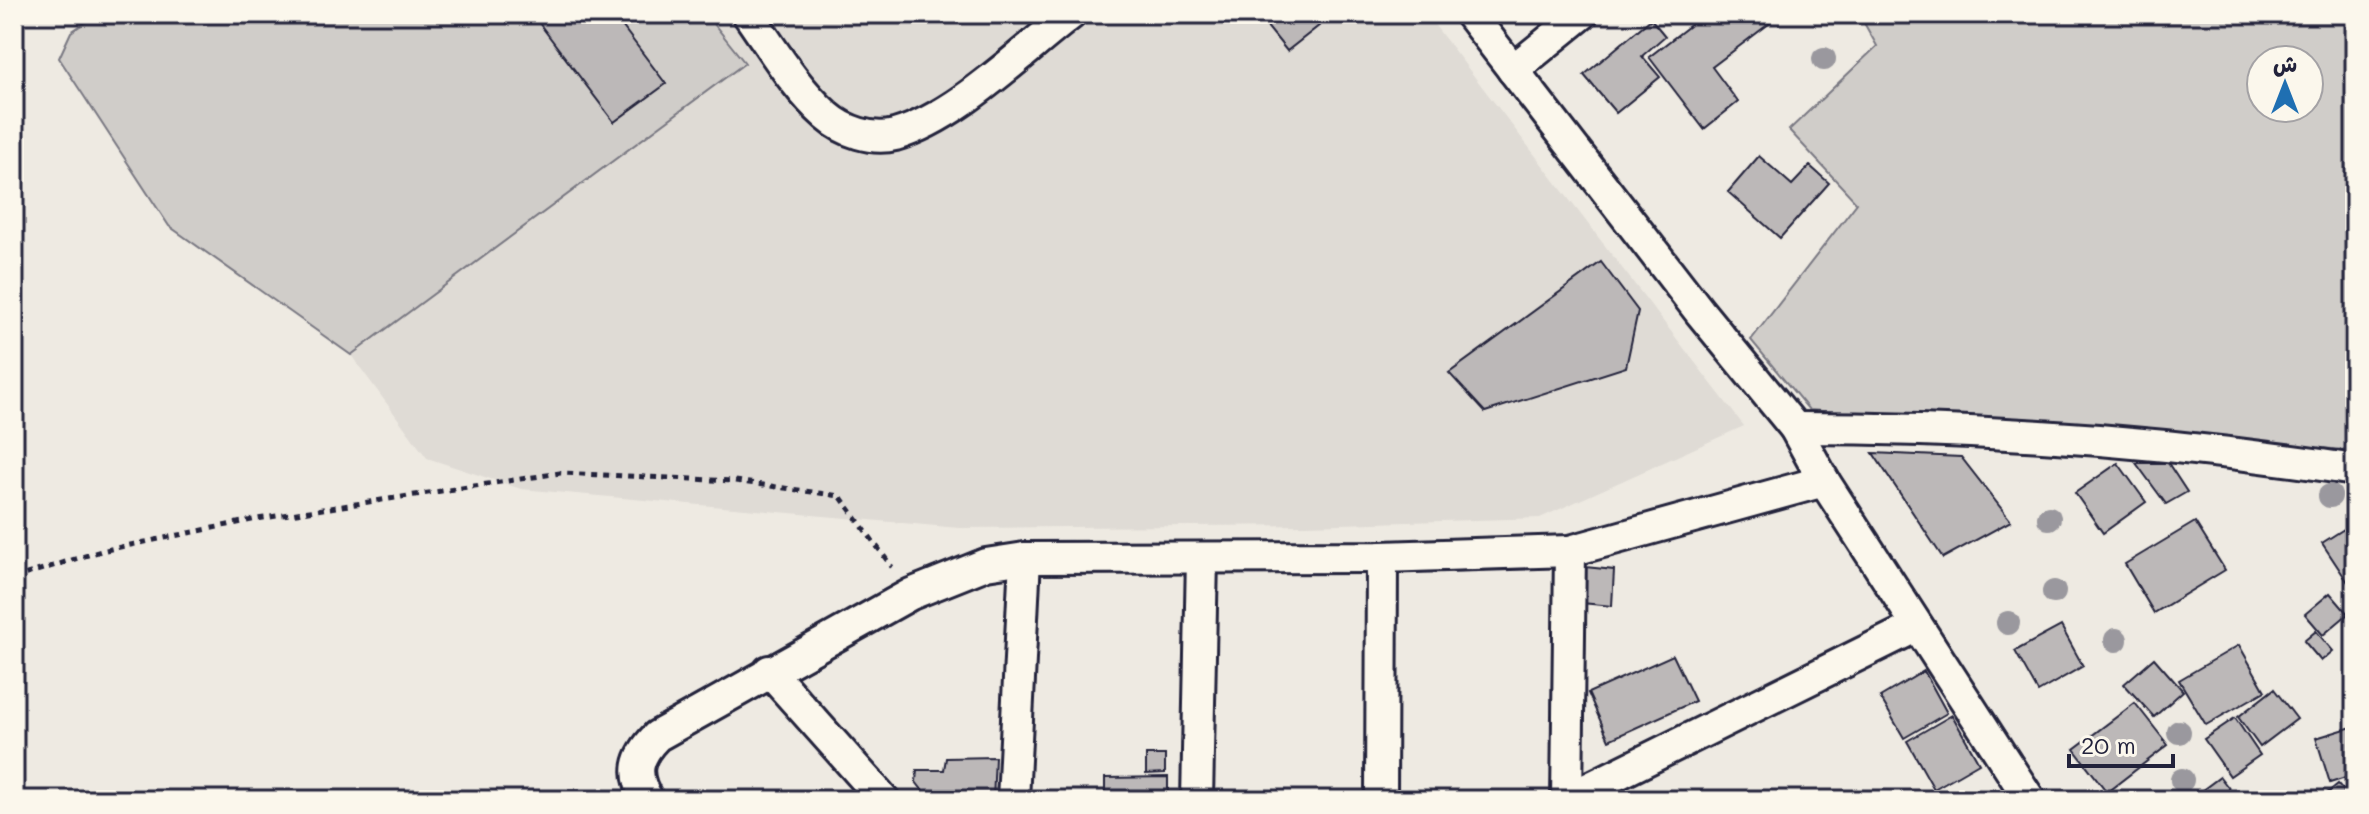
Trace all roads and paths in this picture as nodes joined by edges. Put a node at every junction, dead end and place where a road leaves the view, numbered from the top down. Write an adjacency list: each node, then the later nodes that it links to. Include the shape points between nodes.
1 (748, 14): 2 (street, via 827,117 858,134 892,136 928,122)
2 (1071, 14)
3 (1470, 14): 5 (street)
4 (1582, 14): 5 (street)
5 (1513, 70): 6 (street)
6 (1795, 428): 7 (street, via 2054,434 2228,450); 8 (street)
7 (2355, 470)
8 (1824, 481): 9 (street); 15 (street)
9 (1570, 551): 10 (street); 17 (street)
10 (1382, 557): 12 (street); 22 (street)
11 (1025, 558): 12 (street); 14 (street, via 986,564); 20 (street)
12 (1202, 558): 21 (street)
13 (14, 578): 14 (path, via 101,551 257,519 560,473 735,481 840,496)
14 (911, 594): 16 (street)
15 (1917, 626): 17 (street); 23 (street)
16 (769, 671): 18 (street, via 657,736 642,751 636,767); 19 (street)
17 (1567, 799)
18 (648, 800)
19 (884, 800)
20 (1013, 800)
21 (1197, 800)
22 (1381, 800)
23 (2030, 800)

